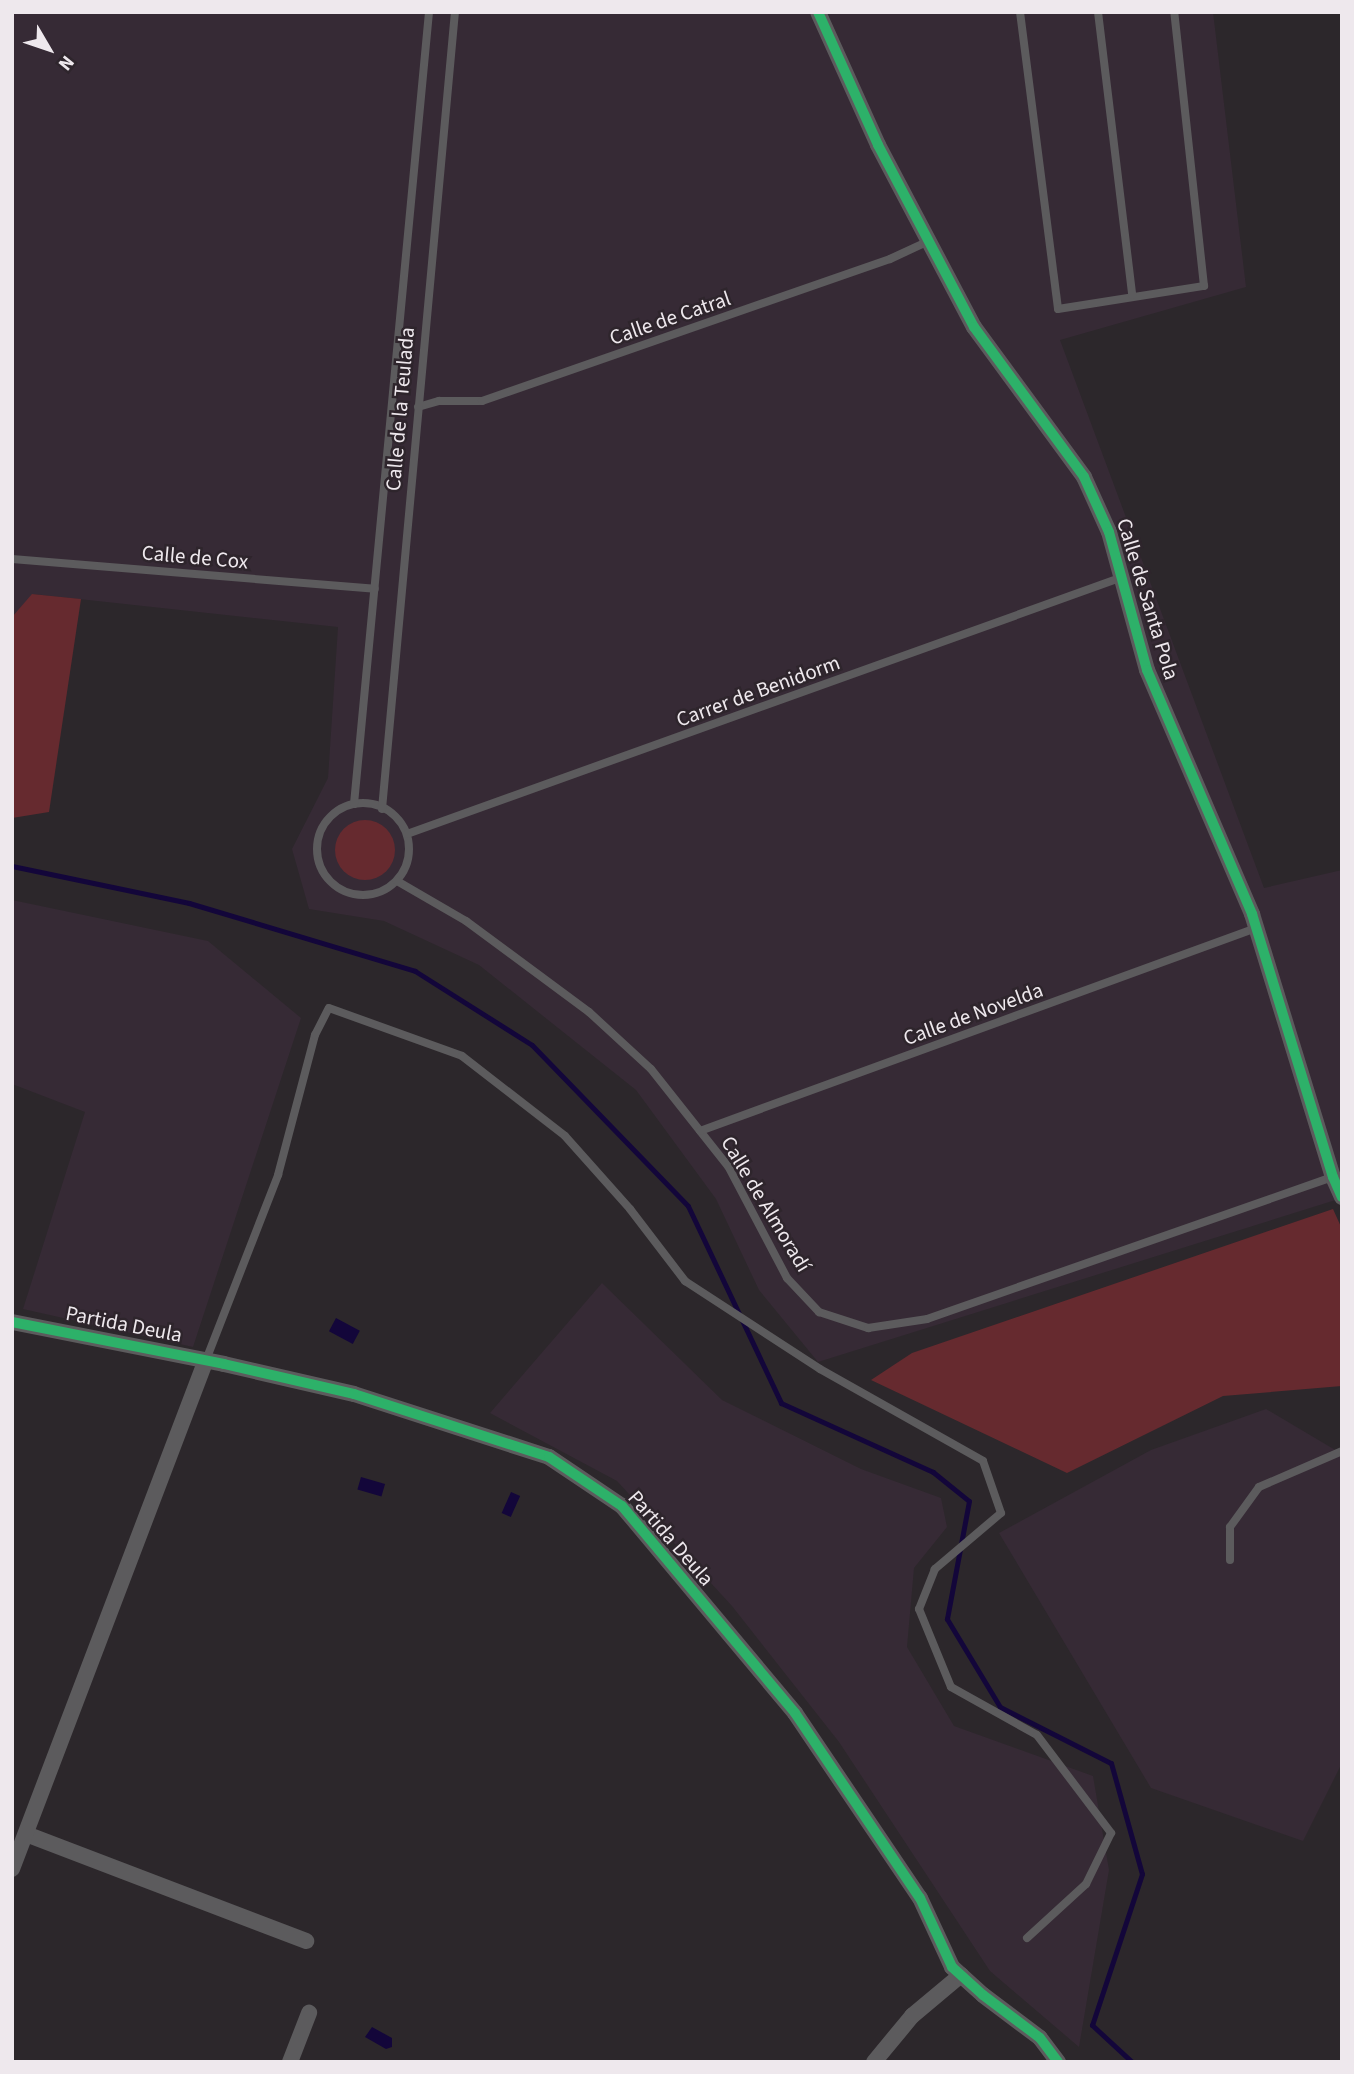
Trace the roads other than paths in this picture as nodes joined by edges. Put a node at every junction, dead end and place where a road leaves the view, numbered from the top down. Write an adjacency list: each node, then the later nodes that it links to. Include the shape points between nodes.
1 (429, 12): 12 (lane, Calle de la Teulada)
2 (455, 12): 9 (lane, Calle de la Teulada)
3 (818, 12): 7 (street, Calle de Santa Pola, via 878,145)
4 (1020, 12): 8 (lane, via 1058,309)
5 (1098, 12): 8 (lane)
6 (1174, 12): 8 (lane, via 1204,286)
7 (929, 242): 9 (lane, Calle de Catral, via 482,401 439,401); 11 (street, Calle de Santa Pola, via 974,327 1084,477 1109,532)
8 (1132, 295)
9 (418, 407): 14 (lane, Calle de la Teulada)
10 (12, 559): 12 (lane, Calle de Cox)
11 (1120, 578): 15 (lane, Carrer de Benidorm); 17 (street, Calle de Santa Pola, via 1147,670)
12 (375, 589): 13 (lane, Calle de la Teulada)
13 (355, 804): 14 (lane); 16 (lane, via 328,820 320,834 317,849 326,876 347,892 362,895 384,890)
14 (382, 808): 15 (lane, via 400,821)
15 (407, 834): 16 (lane, via 408,861)
16 (397, 881): 18 (lane, Calle de Almoradí, via 466,921 589,1012 651,1069)
17 (1256, 928): 18 (lane, Calle de Novelda); 19 (street, Calle de Santa Pola)
18 (700, 1131): 19 (lane, Calle de Almoradí, via 728,1166 787,1278 819,1312 868,1328 927,1319)
19 (1333, 1177): 20 (street, Calle de Santa Pola)
20 (1342, 1197)
21 (12, 1322): 22 (street, Partida Deula)
22 (206, 1360): 25 (street); 27 (lane, via 278,1175 315,1035 329,1008 462,1056 565,1136 630,1209 685,1281 820,1369 983,1461 1001,1513 935,1569 919,1609 951,1687 1037,1735 1111,1833 1086,1884); 29 (street, Partida Deula, via 354,1394 549,1457 622,1506 795,1713 920,1898 952,1967)
23 (1342, 1451): 24 (lane, via 1259,1487 1230,1527)
24 (1230, 1560)
25 (26, 1834): 26 (street); 28 (street)
26 (12, 1869)
27 (1027, 1938)
28 (306, 1941)
29 (961, 1975): 32 (street, via 912,2016); 33 (street, Partida Deula, via 1040,2038)
30 (309, 2013): 31 (street)
31 (290, 2062)
32 (874, 2062)
33 (1058, 2062)

